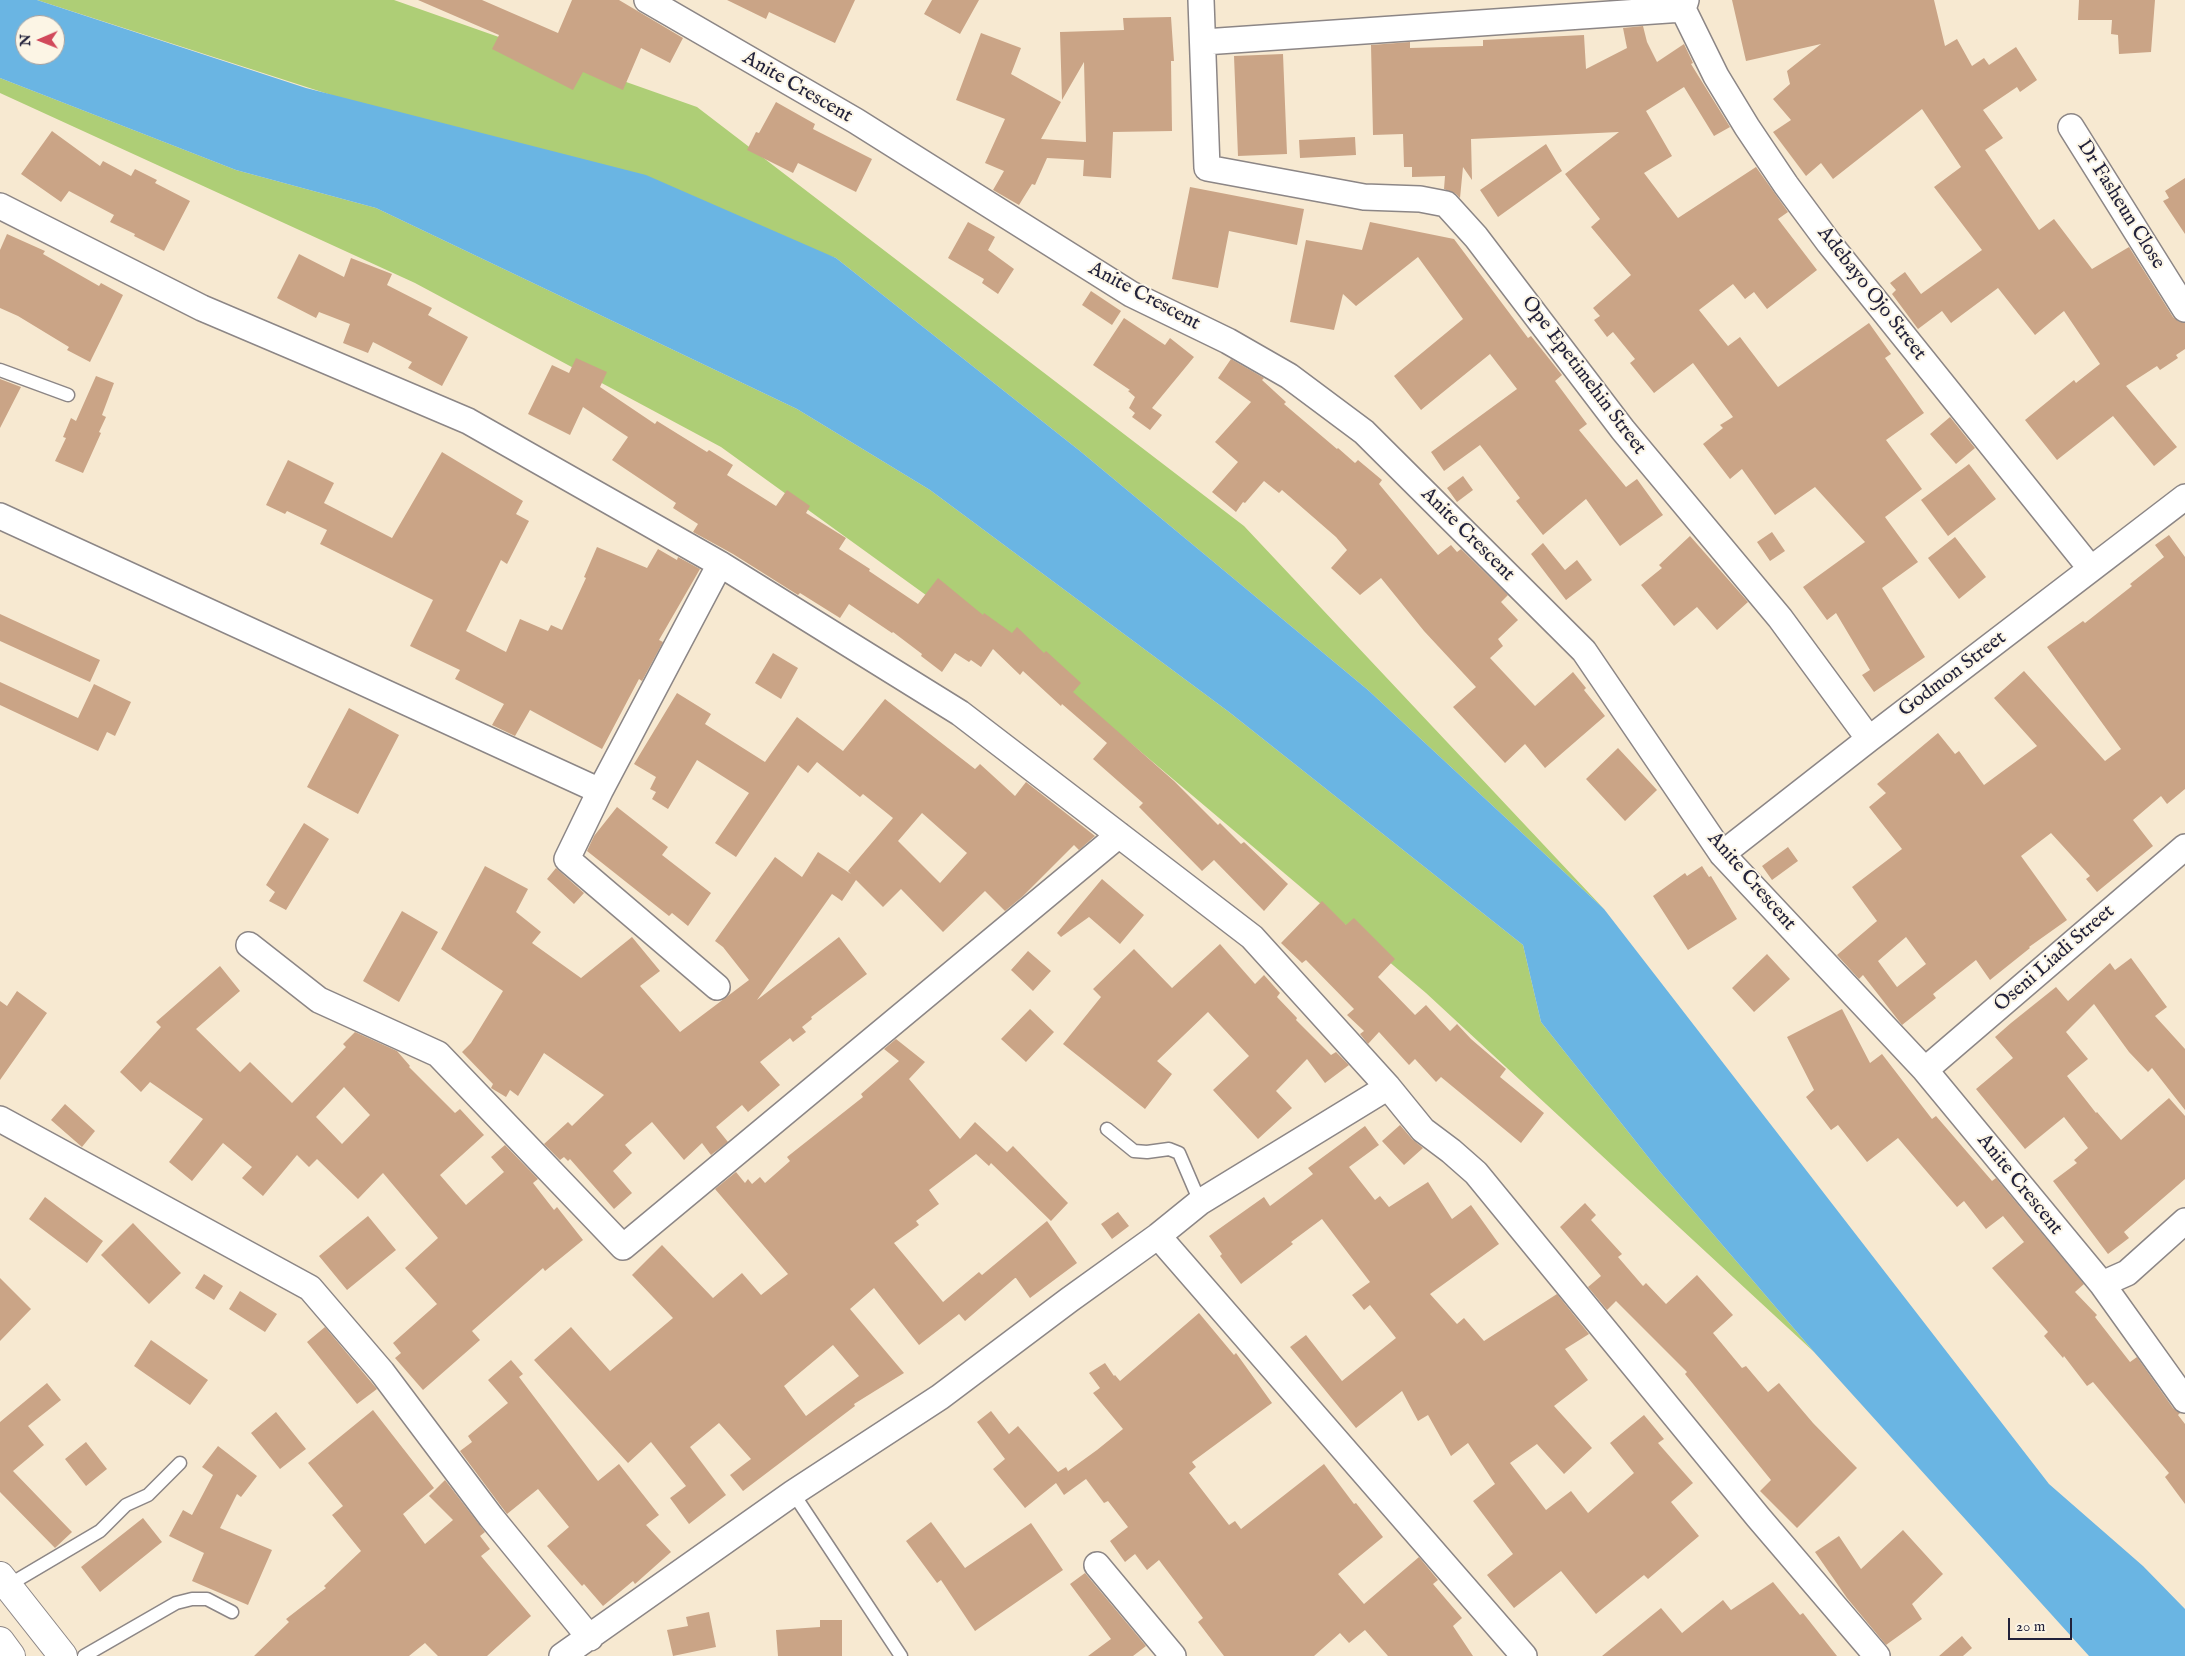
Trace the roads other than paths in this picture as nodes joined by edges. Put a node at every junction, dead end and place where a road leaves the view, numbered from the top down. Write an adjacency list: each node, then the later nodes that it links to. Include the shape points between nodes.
1 (647, 0): 18 (street, Anite Crescent, via 856,121 1131,294 1228,341 1289,376 1364,432 1584,651)
2 (1201, 0): 4 (street)
3 (1684, 4): 4 (street); 13 (street, Adebayo Ojo Street, via 1716,76 1786,185 1829,244)
4 (1204, 42): 14 (street, Ope Epetimehin Street, via 1208,168 1364,196 1446,204 1488,252 1623,430 1780,618)
5 (2071, 127): 7 (street, Dr Fasheun Close)
6 (0, 206): 12 (street, via 202,308 468,421)
7 (2185, 309)
8 (0, 370): 9 (lane)
9 (68, 394)
10 (2185, 497): 13 (street, Godmon Street)
11 (0, 516): 15 (street)
12 (720, 564): 15 (street); 16 (street, via 960,713)
13 (2091, 569): 14 (street, Godmon Street)
14 (1869, 739): 18 (street, Godmon Street)
15 (600, 791): 20 (street, via 567,859)
16 (1119, 835): 19 (street, via 623,1247 438,1054 319,1000); 22 (street, via 1252,937)
17 (2185, 847): 21 (street, Oseni Liadi Street)
18 (1722, 854): 21 (street, Anite Crescent)
19 (249, 945)
20 (717, 987)
21 (1925, 1070): 28 (street, Anite Crescent)
22 (1388, 1087): 25 (street); 44 (street, via 1422,1130 1476,1173 1751,1510)
23 (0, 1119): 35 (street, via 310,1288 382,1372 490,1517)
24 (1108, 1129): 25 (lane, via 1134,1151 1168,1149 1179,1153)
25 (1200, 1202): 27 (street)
26 (2185, 1221): 28 (street, via 2127,1273)
27 (1158, 1236): 31 (street, via 940,1396); 43 (street)
28 (2102, 1284): 29 (street, Anite Crescent)
29 (2185, 1400)
30 (180, 1464): 33 (lane, via 148,1495 126,1505 100,1531)
31 (793, 1493): 35 (street); 41 (lane)
32 (1097, 1565): 42 (street)
33 (4, 1581): 38 (main road)
34 (232, 1612): 39 (lane, via 207,1599 176,1602)
35 (590, 1638): 40 (street)
36 (0, 1642): 37 (main road)
37 (12, 1656)
38 (63, 1656)
39 (84, 1656)
40 (562, 1656)
41 (901, 1656)
42 (1173, 1656)
43 (1524, 1656)
44 (1877, 1656)

